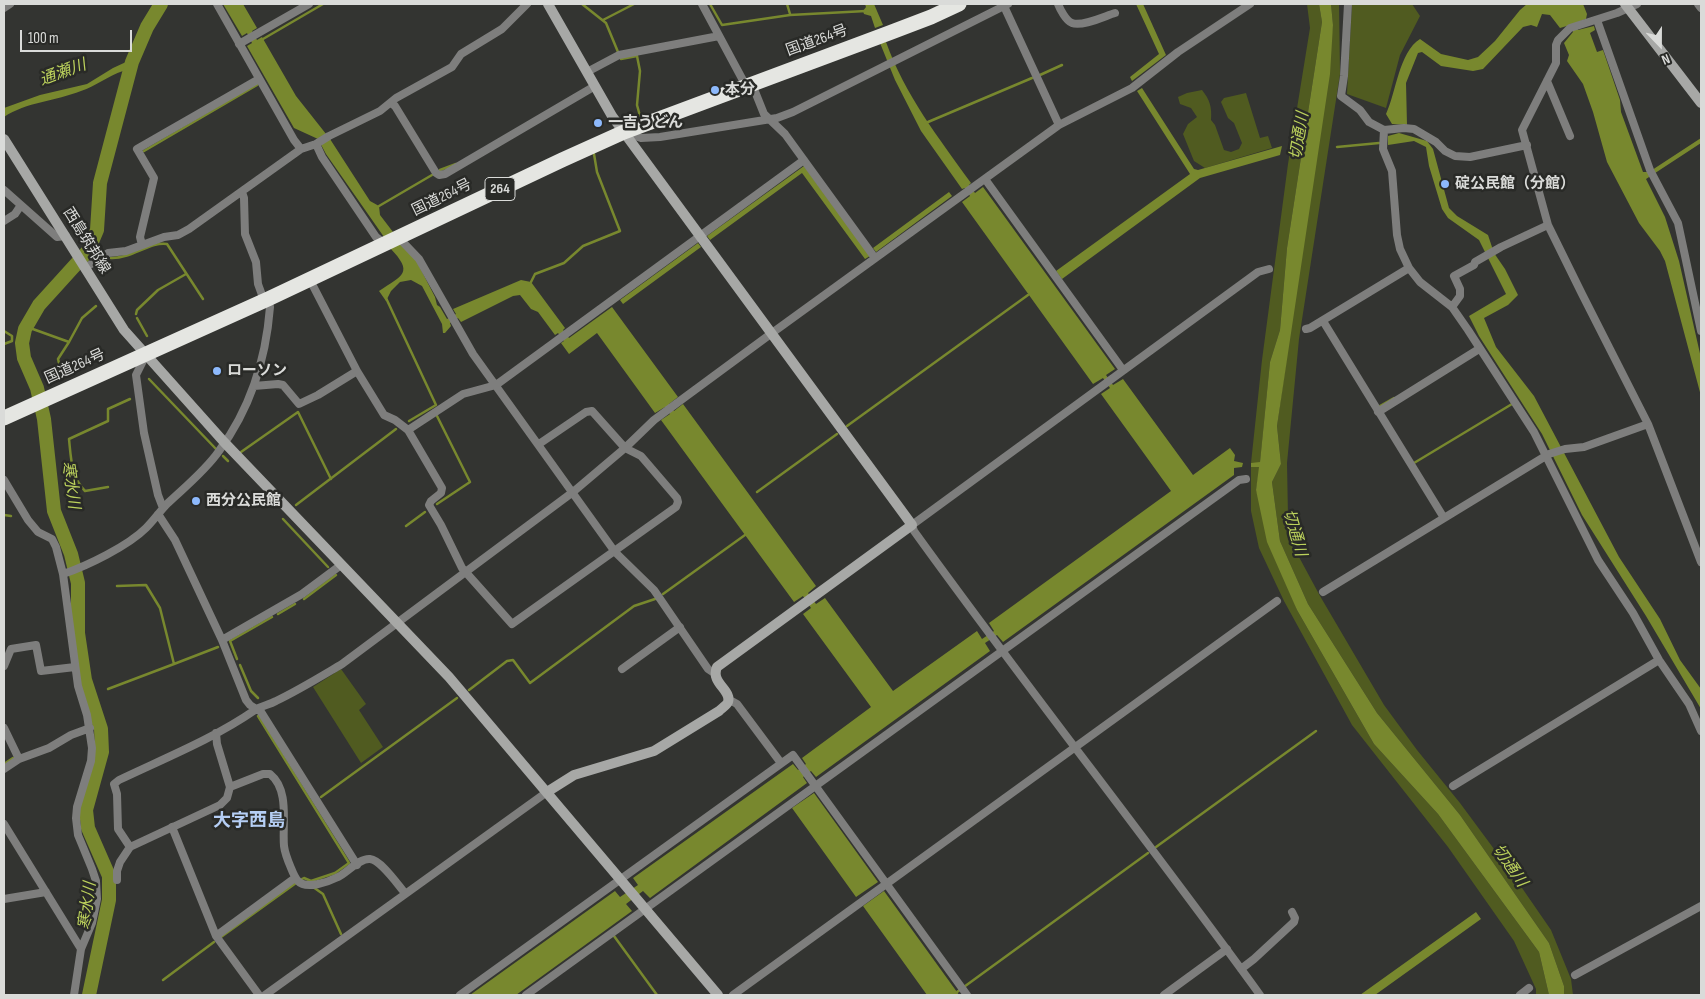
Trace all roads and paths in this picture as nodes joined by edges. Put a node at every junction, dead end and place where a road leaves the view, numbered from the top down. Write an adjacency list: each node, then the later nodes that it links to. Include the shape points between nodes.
1 (10, 4): 14 (street)
2 (217, 4): 19 (street)
3 (309, 4): 19 (street)
4 (527, 4): 25 (street, via 502,29 461,54 452,67)
5 (548, 4): 20 (street)
6 (702, 4): 18 (street)
7 (959, 4): 23 (highway, 国道264号 / 264)
8 (1005, 4): 27 (street, via 793,112); 28 (street)
9 (1058, 4): 16 (street, via 1074,24)
10 (1250, 4): 28 (street, via 1178,52 1132,88)
11 (1348, 4): 29 (street, via 1341,96 1360,110 1369,122)
12 (1698, 4): 15 (street)
13 (1630, 5): 17 (street); 26 (street)
14 (4, 8)
15 (1701, 8)
16 (1116, 13)
17 (1597, 20): 22 (street, via 1574,27 1558,40 1556,63); 54 (street, via 1651,173 1678,223)
18 (719, 36): 20 (street, via 619,55); 23 (street)
19 (239, 44): 21 (street)
20 (587, 72): 24 (street)
21 (260, 79): 35 (street); 47 (street, via 137,149 154,178 140,237)
22 (1547, 81): 31 (street); 34 (street, via 1522,130)
23 (749, 85): 27 (street); 30 (highway, 国道264号 / 264)
24 (595, 86): 25 (street, via 439,175); 30 (street)
25 (391, 103): 33 (street)
26 (1701, 103)
27 (770, 119): 30 (street, via 660,137 641,138); 36 (street)
28 (1059, 126): 37 (street)
29 (1384, 130): 34 (street, via 1414,130 1455,156 1470,157); 50 (street, via 1383,149 1392,171 1397,235)
30 (624, 132): 43 (street); 45 (highway, 国道264号 / 264)
31 (1570, 136)
32 (4, 139): 44 (street, 西島筑邦線)
33 (317, 143): 35 (street); 46 (street, via 322,156 376,237)
34 (1527, 144): 42 (street)
35 (301, 149): 39 (street)
36 (804, 160): 43 (street); 48 (street)
37 (985, 179): 48 (street); 63 (street)
38 (4, 190): 40 (street)
39 (242, 192): 47 (street, via 178,235); 55 (street, via 245,234 256,262 258,284)
40 (21, 205): 41 (street); 44 (street, via 57,238)
41 (4, 222)
42 (1548, 224): 56 (street, via 1495,250 1454,276 1460,296); 69 (street)
43 (700, 235): 60 (street); 65 (street)
44 (66, 236): 49 (street, 西島筑邦線)
45 (399, 238): 46 (highway, 国道264号 / 264); 65 (street, via 419,259 473,354)
46 (385, 244): 52 (highway, 国道264号 / 264)
47 (142, 245): 49 (street, via 108,253)
48 (875, 258): 60 (street)
49 (86, 268): 62 (street, 西島筑邦線, via 124,330)
50 (1409, 268): 56 (street, via 1420,282); 57 (street)
51 (1269, 269): 63 (street, via 1258,272)
52 (310, 280): 55 (highway, 国道264号 / 264); 64 (street)
53 (1701, 290): 54 (street)
54 (1693, 296): 59 (street)
55 (268, 300): 62 (highway, 国道264号 / 264); 66 (street, via 270,307 264,352)
56 (1452, 307): 61 (street)
57 (1322, 321): 58 (street); 67 (street)
58 (1306, 329)
59 (1701, 330)
60 (772, 333): 73 (street, via 669,409); 80 (street)
61 (1479, 349): 67 (street); 74 (street)
62 (146, 355): 68 (highway, 国道264号 / 264); 71 (street, 西島筑邦線); 78 (street, via 136,375)
63 (1123, 370): 80 (street)
64 (357, 371): 66 (street, via 299,404 283,385); 70 (street, via 384,415)
65 (496, 385): 70 (street, via 464,394); 72 (street)
66 (254, 386): 71 (street)
67 (1378, 412): 79 (street)
68 (4, 418)
69 (1648, 424): 74 (street, via 1584,447); 82 (street)
70 (408, 430): 85 (street, via 442,488 429,505)
71 (224, 442): 78 (street, via 219,452); 83 (street, 西島筑邦線)
72 (539, 444): 73 (street, via 592,411); 77 (street)
73 (625, 448): 77 (street); 81 (street, via 641,456 678,502)
74 (1547, 455): 79 (street); 92 (street, via 1598,560)
75 (1246, 479): 91 (street, via 1239,480)
76 (4, 480): 84 (street, via 28,520 38,532 52,539)
77 (573, 492): 81 (street); 85 (street)
78 (160, 511): 84 (street, via 145,529 125,543); 90 (street)
79 (1444, 518): 86 (street)
80 (912, 525): 91 (street); 96 (street, via 717,667)
81 (615, 552): 85 (street, via 512,624); 89 (street, via 654,590)
82 (1701, 562)
83 (341, 565): 88 (street, 西島筑邦線); 90 (street, via 302,594)
84 (65, 573): 94 (street)
85 (466, 573): 88 (street)
86 (1323, 592)
87 (1278, 602): 103 (street)
88 (397, 623): 98 (street, via 309,684 267,706); 110 (street, 西島筑邦線, via 449,677)
89 (680, 627): 95 (street); 96 (street)
90 (222, 640): 98 (street, via 246,700)
91 (1001, 652): 103 (street); 107 (street)
92 (1659, 660): 101 (street, via 1689,704); 108 (street)
93 (4, 666): 94 (street, via 12,649 36,645 41,672)
94 (74, 667): 100 (street)
95 (622, 669)
96 (714, 673): 97 (street)
97 (728, 699): 105 (street, via 737,704); 110 (street, via 719,711 654,750 574,775)
98 (256, 708): 102 (street); 114 (street)
99 (4, 728): 104 (street)
100 (90, 728): 104 (street); 126 (street, via 91,761 76,818 78,835 96,881 97,900)
101 (1701, 731)
102 (216, 733): 109 (street); 113 (street, via 114,784 118,828)
103 (1074, 748): 118 (street); 127 (street)
104 (19, 759): 106 (street)
105 (781, 763): 107 (street, via 793,755); 117 (street)
106 (4, 769)
107 (816, 786): 118 (street); 123 (street)
108 (1453, 786)
109 (230, 787): 112 (street, via 227,798 220,805); 115 (street, via 263,774 275,778 282,792 284,848)
110 (547, 792): 117 (street, 西島筑邦線); 120 (street)
111 (4, 824): 119 (street)
112 (172, 827): 113 (street); 125 (street)
113 (130, 847): 116 (street, via 120,862)
114 (357, 865): 115 (street, via 337,878 318,884 306,885); 120 (street, via 363,860 378,862)
115 (296, 878): 125 (street)
116 (118, 880)
117 (621, 880): 123 (street, 西島筑邦線); 135 (street)
118 (886, 884): 138 (street); 139 (street)
119 (46, 892): 121 (street); 126 (street)
120 (405, 893): 134 (street)
121 (4, 900)
122 (1701, 906): 129 (street)
123 (646, 909): 131 (street); 137 (street, 西島筑邦線)
124 (1292, 912): 128 (street, via 1294,922)
125 (216, 936): 133 (street)
126 (81, 949): 132 (street)
127 (1227, 949): 128 (street); 140 (street)
128 (1241, 969): 141 (street)
129 (1575, 975)
130 (1530, 988): 142 (street)
131 (535, 992): 136 (street)
132 (74, 995)
133 (259, 995)
134 (265, 995)
135 (460, 995)
136 (526, 995)
137 (718, 995)
138 (732, 995)
139 (967, 995)
140 (1164, 995)
141 (1260, 995)
142 (1520, 995)

